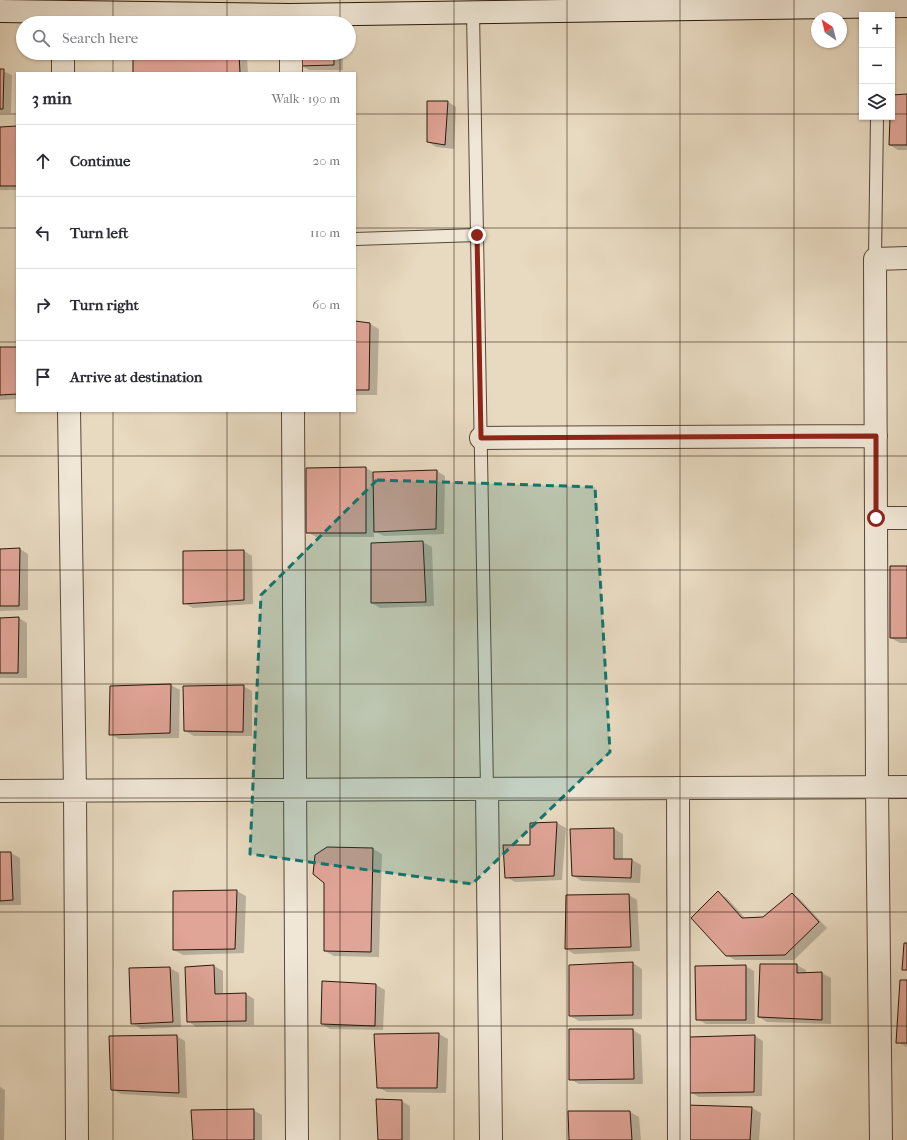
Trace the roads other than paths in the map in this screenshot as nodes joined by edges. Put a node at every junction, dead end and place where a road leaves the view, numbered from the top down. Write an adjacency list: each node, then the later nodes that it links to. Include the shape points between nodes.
1 (907, 6): 3 (street)
2 (0, 11): 5 (street)
3 (878, 11): 4 (street)
4 (473, 12): 6 (street); 12 (lane)
5 (52, 16)
6 (356, 16)
7 (63, 60): 9 (street)
8 (291, 60): 10 (street)
9 (64, 72)
10 (291, 72)
11 (877, 120): 15 (lane)
12 (477, 235): 13 (lane); 19 (lane)
13 (356, 239)
14 (907, 258): 15 (street)
15 (875, 259): 18 (street)
16 (69, 412): 28 (street)
17 (293, 412): 26 (street)
18 (876, 436): 19 (street); 20 (street)
19 (481, 438): 25 (lane)
20 (876, 518): 21 (street); 22 (street)
21 (907, 518)
22 (877, 787): 23 (street); 24 (street); 33 (street)
23 (907, 787)
24 (678, 788): 25 (street); 32 (street)
25 (487, 789): 26 (street); 31 (street)
26 (295, 790): 28 (street); 30 (street)
27 (0, 791): 28 (street)
28 (75, 791): 29 (street)
29 (77, 1140)
30 (297, 1140)
31 (491, 1140)
32 (679, 1140)
33 (881, 1140)

